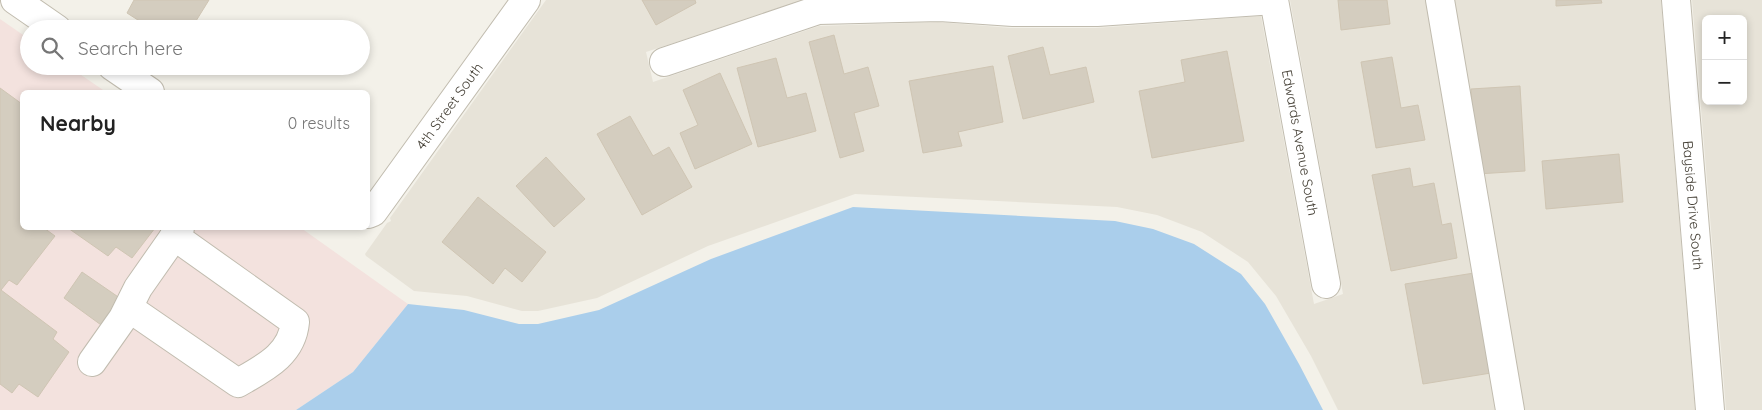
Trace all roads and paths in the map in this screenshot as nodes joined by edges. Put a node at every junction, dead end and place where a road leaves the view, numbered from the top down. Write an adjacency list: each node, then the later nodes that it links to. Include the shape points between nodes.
1 (526, 0): 10 (street, 4th Street South)
2 (1274, 0): 7 (street, via 1097,12 1013,12 940,6 818,10); 12 (street, Edwards Avenue South)
3 (1440, 0): 15 (street)
4 (1676, 0): 16 (street, Bayside Drive South)
5 (31, 4): 6 (street)
6 (48, 20)
7 (664, 62)
8 (125, 75): 9 (street)
9 (147, 90)
10 (370, 213)
11 (177, 232): 13 (street, via 138,288); 13 (street, via 295,322 294,334 277,360 238,383)
12 (1326, 284)
13 (129, 308): 14 (street)
14 (92, 362)
15 (1510, 410)
16 (1710, 410)

